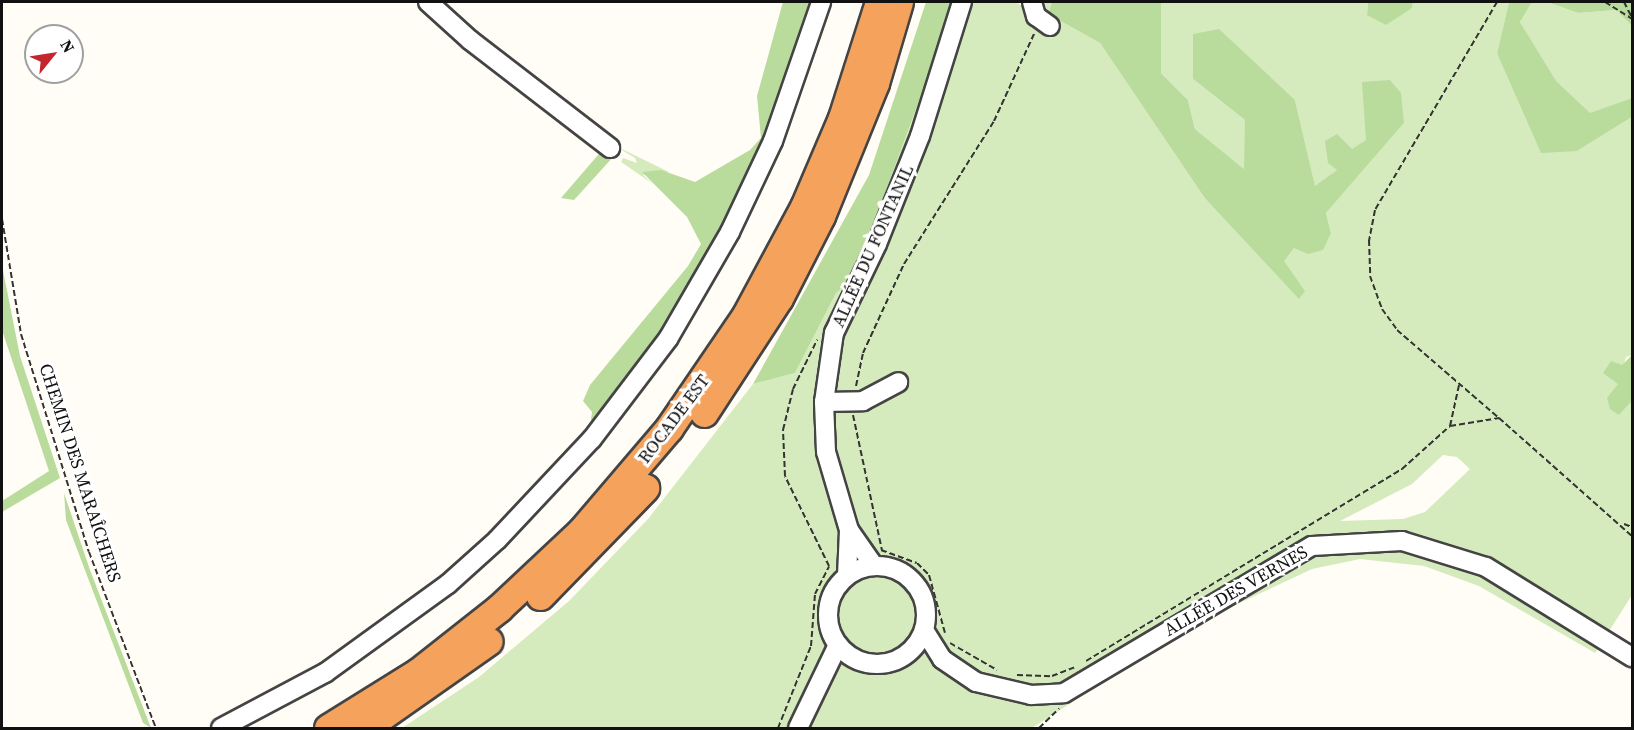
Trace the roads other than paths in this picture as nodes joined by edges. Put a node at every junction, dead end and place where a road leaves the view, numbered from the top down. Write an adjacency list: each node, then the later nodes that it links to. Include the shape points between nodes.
1 (428, 2): 8 (street, via 470,40)
2 (822, 2): 21 (street, via 773,141 730,232 668,339 592,439 497,540 448,584 325,674)
3 (879, 2): 22 (highway, ROCADE EST, via 842,118 804,207 746,315 669,428 582,530 499,608 418,672)
4 (899, 2): 23 (highway, ROCADE EST, via 875,83 821,216 761,327 684,440 594,544 512,621 458,666)
5 (962, 2): 10 (street, ALLÉE DU FONTANIL, via 920,136 877,244 834,333)
6 (1032, 2): 7 (street)
7 (1045, 23)
8 (610, 148)
9 (897, 382): 10 (street, via 852,402)
10 (824, 402): 11 (street, ALLÉE DU FONTANIL, via 826,452)
11 (849, 530): 12 (street, ALLÉE DU FONTANIL); 13 (street, ALLÉE DU FONTANIL)
12 (874, 556): 13 (street); 14 (street, via 916,585 927,614)
13 (847, 576): 15 (street, via 830,601 831,631)
14 (924, 630): 16 (street); 19 (street, ALLÉE DES VERNES)
15 (838, 645): 18 (street); 20 (street)
16 (907, 654): 18 (street, via 881,664); 19 (street, ALLÉE DES VERNES)
17 (1632, 657): 19 (street, ALLÉE DES VERNES, via 1486,567 1402,541 1346,541 1312,546 1064,693 1032,695 1007,691 976,682)
18 (855, 659): 20 (street)
19 (942, 659)
20 (822, 676): 24 (street)
21 (221, 729)
22 (328, 729)
23 (365, 729)
24 (798, 729)

